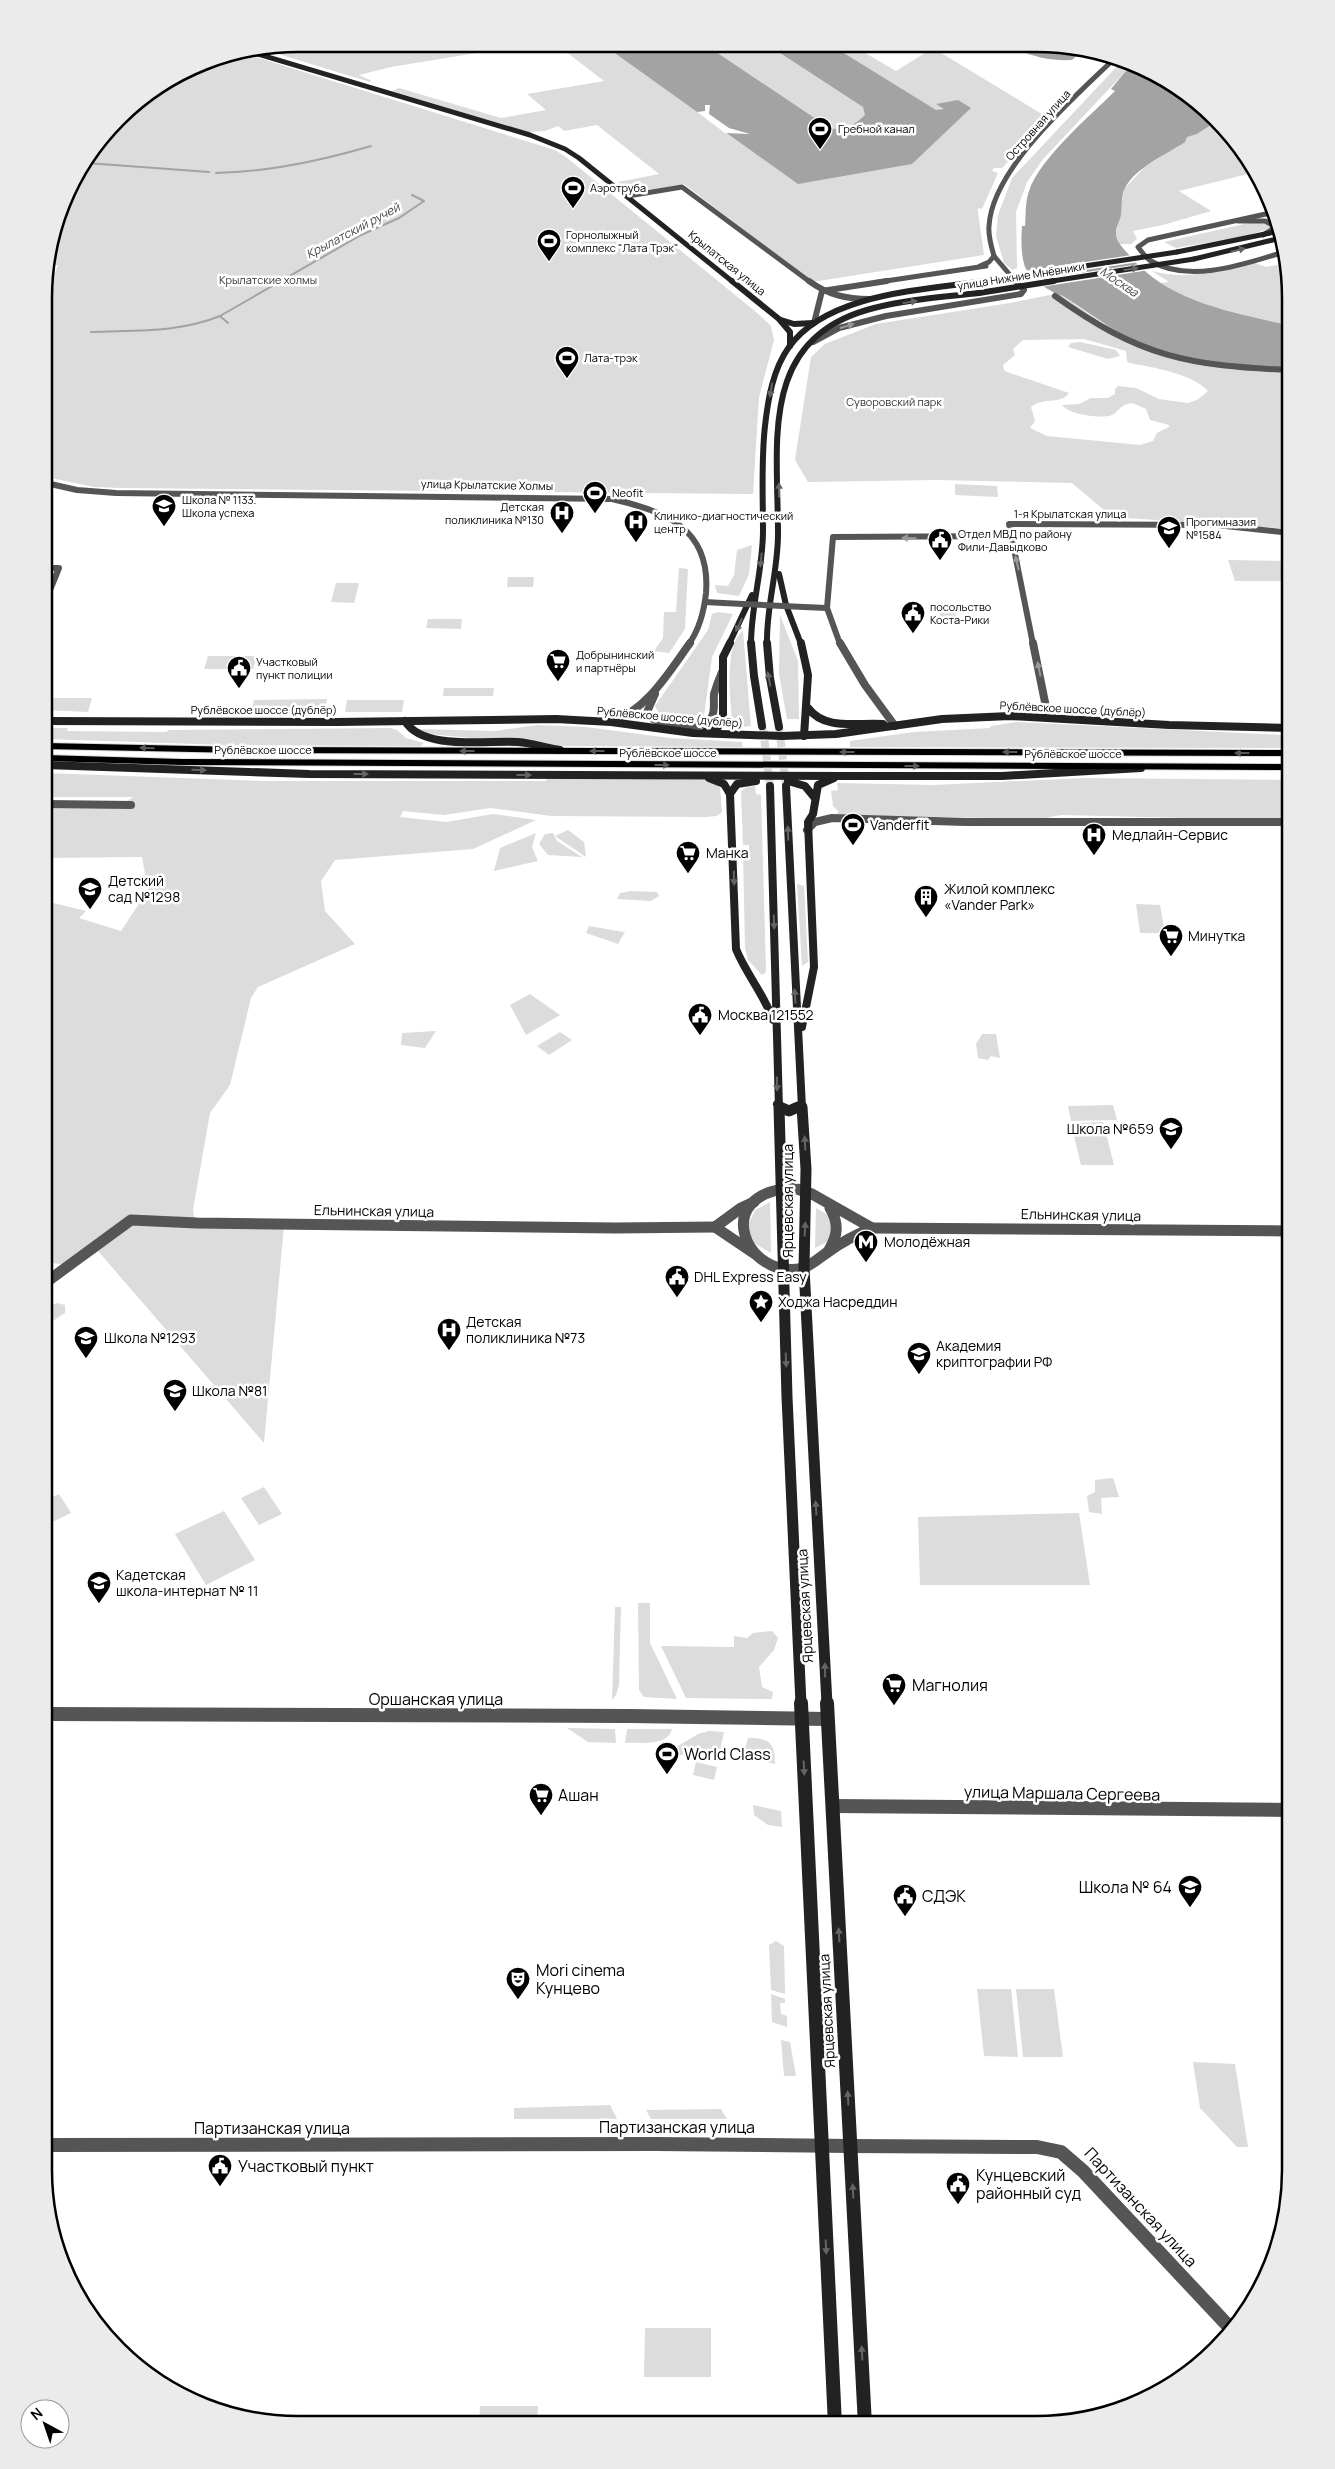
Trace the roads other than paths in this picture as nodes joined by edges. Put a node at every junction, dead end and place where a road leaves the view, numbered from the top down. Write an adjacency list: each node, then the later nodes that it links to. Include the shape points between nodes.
1 (262, 56): 3 (main road, Крылатская улица, via 554,144 574,154)
2 (1109, 64): 12 (street, Островная улица, via 1009,172 990,212 988,234)
3 (628, 196): 15 (street, via 682,187); 18 (main road, Крылатская улица)
4 (1267, 214): 5 (street)
5 (1230, 222): 6 (street); 11 (street, via 1148,240 1138,247 1156,265 1183,273)
6 (1270, 222)
7 (1273, 230): 9 (street)
8 (1273, 233): 9 (main road, улица Нижние Мнёвники)
9 (1260, 237): 17 (main road, улица Нижние Мнёвники, bridge)
10 (1275, 239): 21 (main road, улица Нижние Мнёвники, one-way to 10, bridge, via 830,325 863,312 1194,259)
11 (1278, 254)
12 (994, 256): 13 (street); 14 (street)
13 (980, 266): 14 (street, via 992,266); 15 (street)
14 (1008, 274): 21 (street, one-way to 14, via 829,333 850,325 1022,294 1024,290)
15 (822, 291): 17 (street, via 848,299); 19 (street)
16 (1054, 296): 22 (street, via 1101,326 1151,351 1210,365)
17 (881, 298): 19 (main road, улица Нижние Мнёвники, via 849,307)
18 (778, 319): 19 (main road, via 794,324); 20 (main road, Крылатская улица, via 790,332)
19 (814, 323): 20 (main road)
20 (790, 346): 28 (main road, one-way to 28, via 772,382 766,423)
21 (804, 349): 26 (main road, one-way to 21, via 779,424 785,383)
22 (1282, 369)
23 (52, 484): 30 (street, улица Крылатские Холмы, via 116,493 612,499 655,511 686,529 700,547 705,560)
24 (1282, 532): 25 (street, 1-я Крылатская улица, via 1216,525 1009,524)
25 (1010, 536): 31 (street, 1-я Крылатская улица, one-way to 31, via 833,537); 35 (street, one-way to 25)
26 (778, 557): 34 (main road, via 786,608 805,656); 41 (main road, one-way to 26, via 766,664 767,628)
27 (52, 568): 29 (street, via 59,568)
28 (759, 581): 32 (main road, one-way to 32, via 722,657); 39 (main road, via 752,626 751,663)
29 (52, 585)
30 (705, 602): 31 (street, bridge); 33 (street, улица Крылатские Холмы, via 702,621 694,638)
31 (827, 608): 40 (street, via 857,675)
32 (722, 672): 33 (street, via 714,694 711,720 701,725 672,724 651,718 647,712); 43 (main road, via 721,722 710,731)
33 (660, 683): 38 (street, улица Крылатские Холмы, via 633,713)
34 (808, 708): 40 (main road, via 819,721); 44 (main road)
35 (1048, 716): 40 (main road, Рублёвское шоссе (дублёр), via 966,717); 42 (main road, Рублёвское шоссе (дублёр), via 1169,725)
36 (52, 721): 37 (main road, Рублёвское шоссе (дублёр))
37 (405, 721): 38 (main road, Рублёвское шоссе (дублёр), via 556,719); 46 (main road, via 415,734 431,739 519,742)
38 (611, 722): 43 (main road, Рублёвское шоссе (дублёр))
39 (762, 726)
40 (895, 726): 44 (main road, Рублёвское шоссе (дублёр))
41 (779, 727)
42 (1282, 728)
43 (693, 733): 44 (main road, Рублёвское шоссе (дублёр))
44 (804, 736)
45 (52, 746): 46 (main road, Рублёвское шоссе, one-way to 45)
46 (568, 751): 47 (main road, Рублёвское шоссе, one-way to 46)
47 (1282, 753)
48 (52, 758): 49 (main road, Рублёвское шоссе)
49 (244, 763): 51 (main road, Рублёвское шоссе, one-way to 51); 53 (main road)
50 (52, 765): 53 (main road, one-way to 53)
51 (1165, 767): 52 (main road, Рублёвское шоссе); 55 (main road, via 1002,776)
52 (1282, 767)
53 (309, 774): 54 (main road, one-way to 54)
54 (693, 775): 55 (main road); 58 (main road, via 722,783)
55 (845, 776): 59 (main road, via 818,785)
56 (770, 786): 65 (main road, Ярцевская улица, one-way to 65)
57 (786, 786): 66 (main road, Ярцевская улица, one-way to 57)
58 (730, 794): 59 (main road, via 734,787 744,782 793,781 808,787); 65 (main road, one-way to 65, via 736,949 743,967 768,1002)
59 (814, 800): 62 (street); 64 (main road)
60 (52, 804): 61 (street)
61 (131, 805)
62 (832, 818): 63 (street, via 966,822); 64 (street, via 815,822)
63 (1282, 822)
64 (807, 830): 66 (main road, via 814,959)
65 (777, 1034): 67 (main road, Ярцевская улица, one-way to 67)
66 (799, 1044): 68 (main road, Ярцевская улица)
67 (778, 1104): 68 (main road, via 789,1111); 69 (main road, Ярцевская улица)
68 (802, 1105): 70 (main road, Ярцевская улица, one-way to 68)
69 (780, 1189): 70 (street); 71 (street); 78 (main road, Ярцевская улица)
70 (806, 1191): 72 (street); 79 (main road, Ярцевская улица, one-way to 70)
71 (754, 1202): 73 (street); 77 (street, via 743,1219 742,1229)
72 (826, 1203): 74 (street); 76 (street, via 838,1226 835,1242)
73 (715, 1227): 77 (street); 80 (street, Ельнинская улица, via 132,1220)
74 (872, 1228): 75 (street, Ельнинская улица); 76 (street)
75 (1282, 1231)
76 (827, 1253): 79 (street)
77 (755, 1254): 78 (street)
78 (782, 1268): 79 (street); 82 (main road, Ярцевская улица, one-way to 82)
79 (804, 1268): 83 (main road, Ярцевская улица, one-way to 79)
80 (52, 1277)
81 (52, 1714): 82 (street, Оршанская улица)
82 (802, 1719): 83 (street, Оршанская улица); 87 (main road, Ярцевская улица, one-way to 87)
83 (827, 1719): 84 (main road, Ярцевская улица)
84 (833, 1806): 85 (street, улица Маршала Сергеева); 88 (main road, Ярцевская улица, one-way to 84)
85 (1282, 1810)
86 (52, 2144): 87 (street, Партизанская улица)
87 (822, 2146): 88 (street, Партизанская улица); 90 (main road, Ярцевская улица, one-way to 90)
88 (850, 2146): 89 (street, Партизанская улица, via 972,2145 1056,2150 1069,2157 1085,2173); 91 (main road, Ярцевская улица, one-way to 88)
89 (1228, 2325)
90 (834, 2416)
91 (865, 2416)

